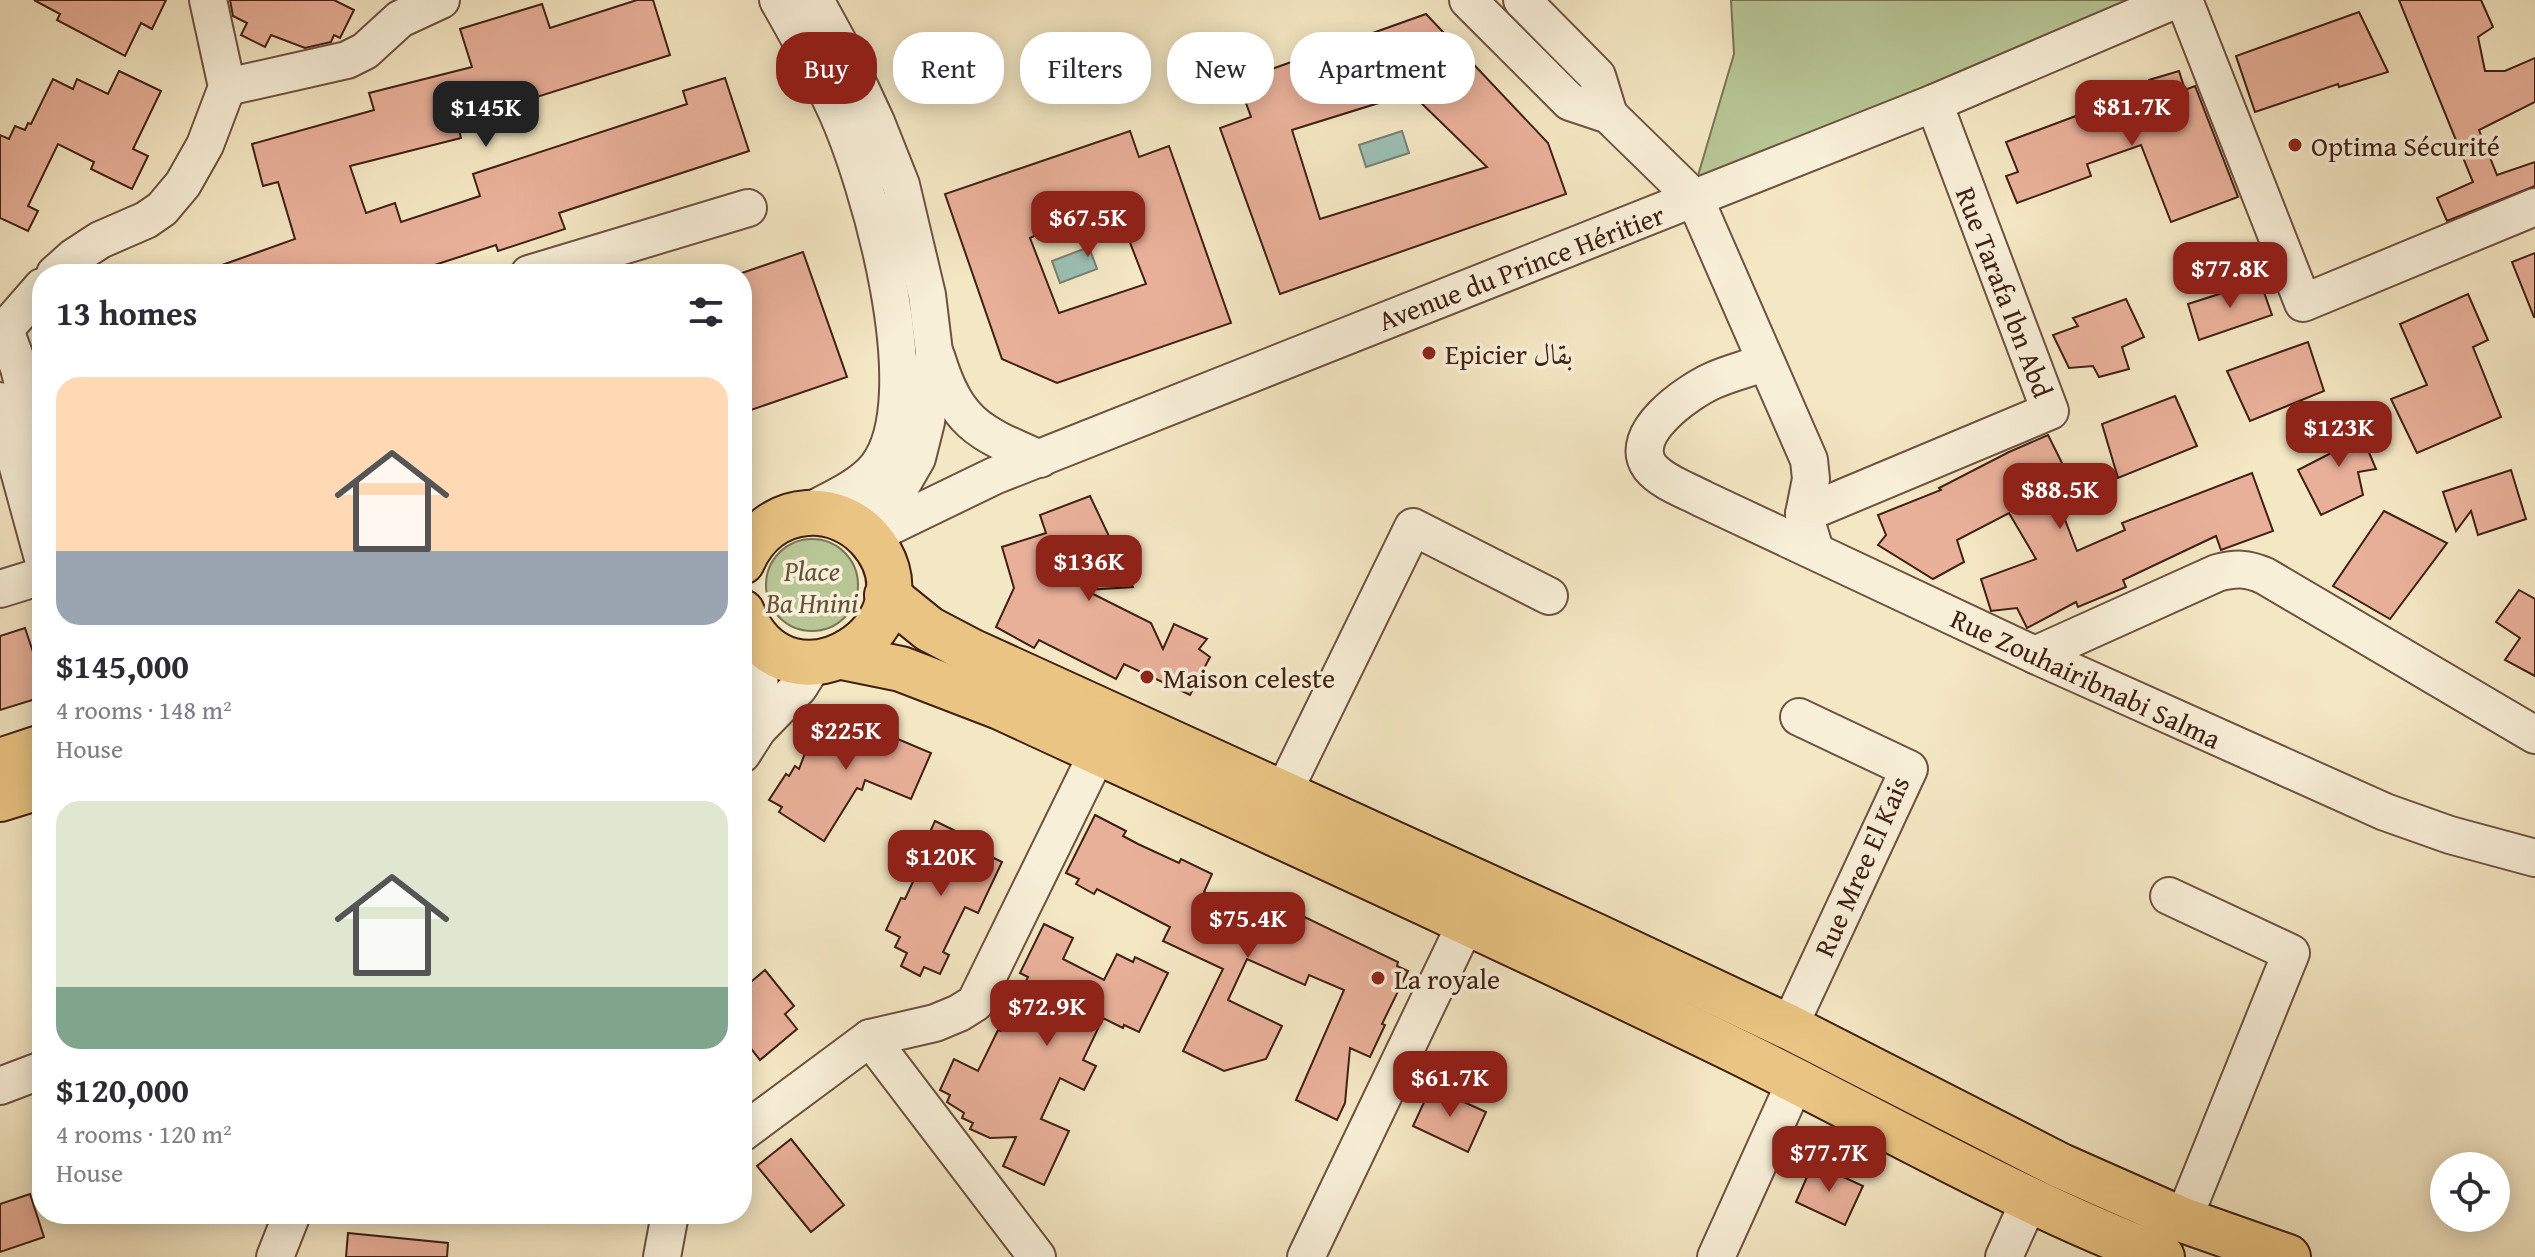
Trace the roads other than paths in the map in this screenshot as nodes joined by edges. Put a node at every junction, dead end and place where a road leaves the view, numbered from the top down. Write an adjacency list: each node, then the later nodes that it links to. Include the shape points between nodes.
1 (208, 0): 9 (street)
2 (441, 0): 9 (street, via 400,19 347,60)
3 (778, 0): 24 (street, via 836,109 862,177 879,239 898,359 891,436 877,467)
4 (815, 0): 19 (street, via 901,185 927,295)
5 (1468, 0): 11 (street, via 1570,102)
6 (1522, 0): 11 (street, via 1597,76)
7 (2175, 0): 10 (street, Avenue du Prince Héritier)
8 (2184, 0): 13 (street, via 2303,303)
9 (227, 87): 15 (street, via 205,145 162,209)
10 (1934, 103): 12 (street, Avenue du Prince Héritier); 25 (street, Rue Tarafa Ibn Abd, via 2050,411)
11 (1609, 115): 12 (street)
12 (1695, 199): 20 (street); 23 (street, Avenue du Prince Héritier)
13 (2535, 207)
14 (748, 208): 16 (street)
15 (66, 264)
16 (562, 264)
17 (32, 299): 18 (street)
18 (3, 332): 22 (street, via 19,368)
19 (934, 352): 23 (street, via 945,385 967,419 978,430); 27 (street, via 917,458 894,498)
20 (1765, 362): 25 (street, via 1809,460); 29 (street, Rue Zouhairibnabi Salma, via 1712,381 1673,406 1652,428 1645,450 1650,467 1673,484)
21 (0, 401): 26 (street)
22 (32, 421)
23 (1040, 459): 27 (street, Avenue du Prince Héritier)
24 (806, 513): 27 (main road, via 829,514); 28 (main road, via 781,520)
25 (1804, 514): 29 (street)
26 (32, 518)
27 (862, 532): 32 (main road, via 885,567)
28 (752, 541)
29 (1815, 550): 36 (street, Rue Zouhairibnabi Salma)
30 (32, 579): 31 (street)
31 (0, 589)
32 (887, 595): 37 (main road, via 875,629 861,645); 45 (main road, via 960,646)
33 (1549, 596): 45 (street, via 1413,527)
34 (752, 628): 37 (main road, via 774,652 788,658)
35 (752, 639): 39 (street, via 760,663)
36 (2035, 655): 40 (street, via 2217,573 2249,569); 46 (street, Rue Zouhairibnabi Salma, via 2385,812)
37 (828, 660): 41 (street); 42 (main road, via 901,669)
38 (1799, 717): 49 (street, Rue Mree El Kais, via 1909,769)
39 (752, 726)
40 (2535, 735)
41 (752, 740)
42 (1098, 752): 48 (main road); 50 (street, via 975,1003 935,1023)
43 (0, 761): 44 (main road)
44 (32, 785)
45 (1283, 793): 49 (main road)
46 (2535, 858)
47 (2169, 896): 58 (street, via 2291,953)
48 (1467, 921): 52 (main road); 62 (street)
49 (1789, 1027): 58 (main road, via 2061,1166)
50 (870, 1038): 54 (street); 61 (street)
51 (32, 1074): 53 (street)
52 (1796, 1080): 55 (main road); 63 (street)
53 (0, 1086)
54 (752, 1126)
55 (2030, 1199): 58 (main road); 64 (street)
56 (288, 1224): 59 (street)
57 (668, 1224): 60 (street)
58 (2173, 1239): 65 (main road)
59 (275, 1257)
60 (662, 1257)
61 (1037, 1257)
62 (1306, 1257)
63 (1716, 1257)
64 (2004, 1257)
65 (2288, 1257)

